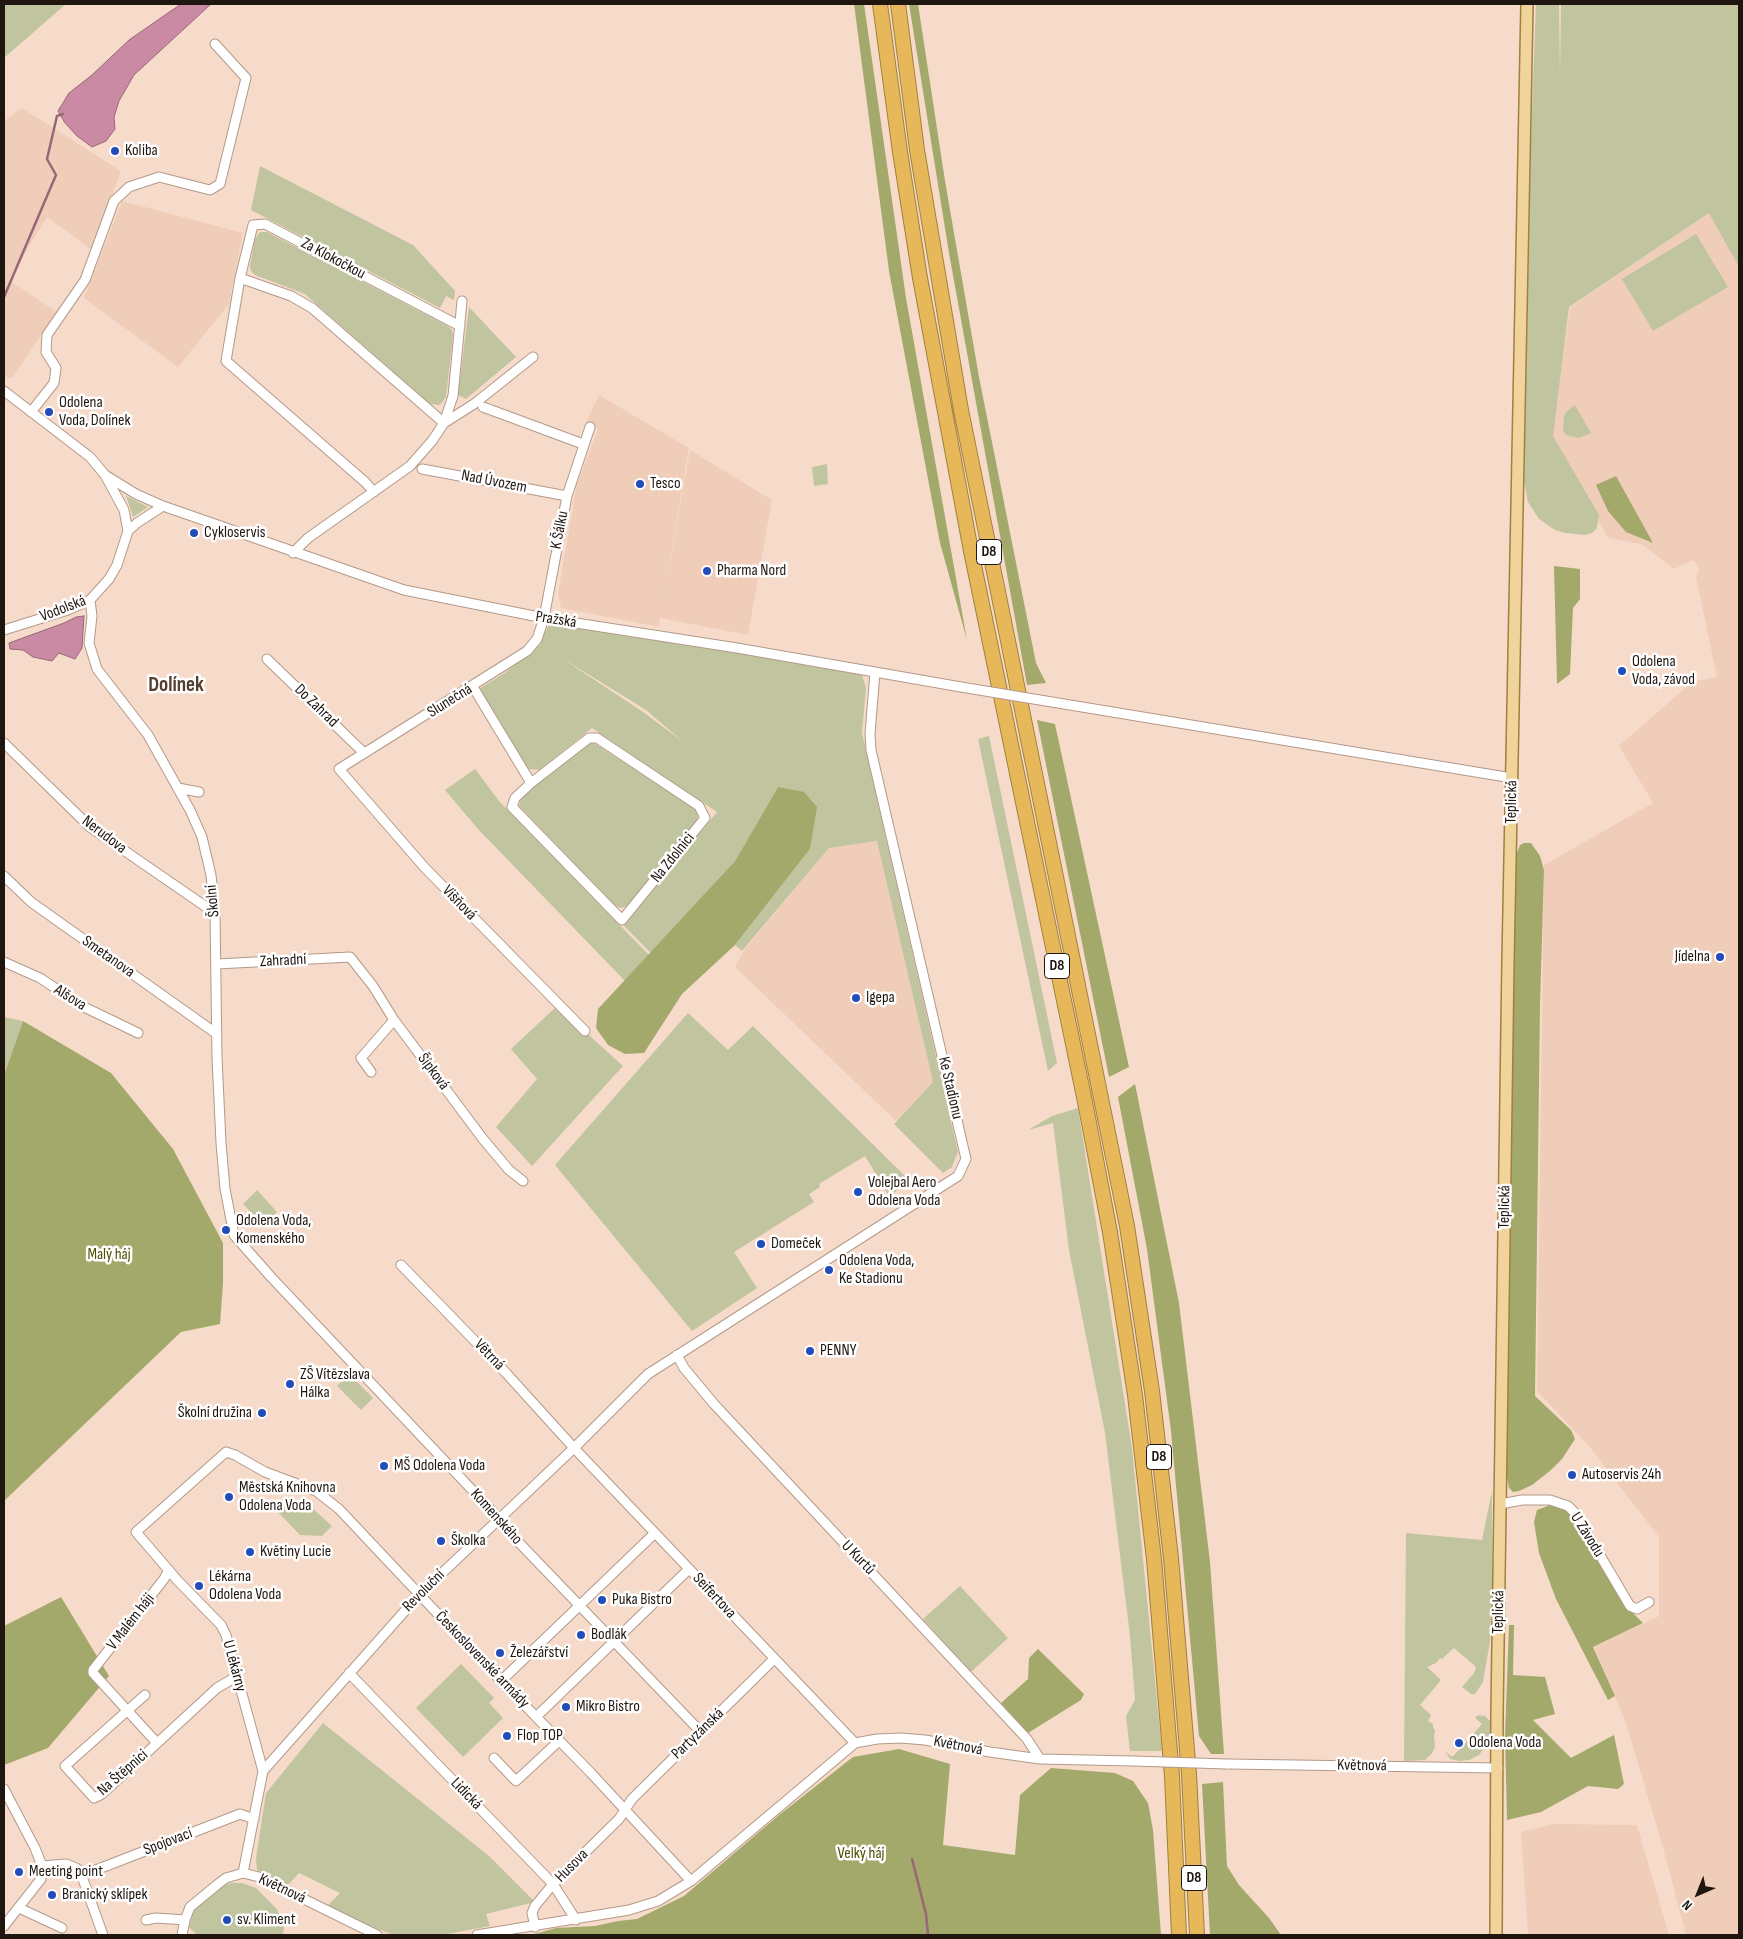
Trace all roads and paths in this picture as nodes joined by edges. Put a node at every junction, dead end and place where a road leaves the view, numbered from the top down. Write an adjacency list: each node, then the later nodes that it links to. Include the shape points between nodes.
1 (880, 4): 95 (highway, D8, via 920,278 971,551 1110,1232 1128,1347 1156,1578 1172,1776)
2 (898, 4): 96 (highway, D8, via 920,169 961,410 1129,1236 1152,1392 1171,1558 1189,1774)
3 (1528, 4): 31 (main road, Teplická)
4 (215, 44): 11 (street, via 246,78 220,184 210,190 159,177 129,187 114,200 84,280 46,335 46,352 56,368 54,383)
5 (240, 278): 7 (street, Za Klokočkou, via 253,225 265,224); 12 (street, via 291,296 312,308); 17 (street, Za Klokočkou, via 226,361)
6 (462, 302): 7 (street)
7 (460, 326): 12 (street, via 453,396)
8 (532, 356): 12 (street, via 474,404)
9 (4, 391): 11 (street)
10 (482, 407): 14 (street)
11 (31, 412): 16 (street, via 90,457)
12 (444, 423): 17 (street, via 410,466)
13 (590, 426): 14 (street, K Šálku)
14 (583, 444): 18 (street, K Šálku)
15 (422, 469): 18 (street, Nad Úvozem)
16 (104, 475): 19 (street, Pražská); 20 (street, via 124,510)
17 (374, 492): 21 (street)
18 (567, 496): 23 (street, K Šálku)
19 (164, 506): 20 (street); 21 (street, Pražská)
20 (128, 531): 22 (street, Vodolská, via 117,565)
21 (292, 553): 23 (street, Pražská, via 404,590)
22 (90, 600): 24 (street, Vodolská); 33 (street, Školní, via 89,643 97,669 148,735)
23 (544, 618): 26 (street, Pražská); 27 (street, Slunečná, via 537,639 527,651)
24 (4, 630)
25 (267, 658): 29 (street, Do Zahrad)
26 (875, 672): 31 (street, Pražská, bridge); 48 (street, Ke Stadionu, via 871,750 966,1158 958,1176)
27 (473, 686): 29 (street, Slunečná); 32 (street)
28 (4, 744): 36 (street, Nerudova, via 90,827)
29 (364, 753): 30 (street, Slunečná)
30 (340, 769): 41 (street, Višňová, via 425,868)
31 (1512, 778): 50 (main road, Teplická)
32 (531, 783): 32 (street, Na Zdolnici, via 589,738 597,738 699,806 705,818 622,920 512,807 515,798)
33 (178, 788): 34 (street); 36 (street, Školní, via 202,837)
34 (199, 792)
35 (4, 876): 43 (street, Smetanova, via 31,902)
36 (215, 913): 39 (street, Školní)
37 (350, 957): 39 (street, Zahradní); 40 (street, Šípková)
38 (4, 962): 42 (street, Alšova, via 40,978 84,1007)
39 (217, 964): 43 (street, Školní)
40 (394, 1020): 44 (street, via 360,1058); 45 (street, Šípková, via 483,1139 509,1170)
41 (584, 1031)
42 (138, 1033)
43 (217, 1034): 46 (street, Školní, via 221,1143)
44 (371, 1072)
45 (523, 1181)
46 (234, 1235): 51 (street, Komenského)
47 (401, 1265): 49 (street, Větrná)
48 (677, 1355): 49 (street, Revoluční, via 648,1374); 73 (street, U Kurtů, via 714,1404 1027,1739)
49 (574, 1448): 51 (street, Revoluční); 53 (street, Seifertova)
50 (1500, 1504): 57 (street, U Závodu, via 1550,1500 1568,1506 1630,1606 1638,1609); 74 (main road, Teplická)
51 (498, 1519): 56 (street, Revoluční); 58 (street, Komenského)
52 (136, 1532): 55 (street, U Lékárny); 56 (street, Československé armády, via 226,1452 265,1472 316,1491 339,1510)
53 (655, 1533): 54 (street, Seifertova); 58 (street)
54 (689, 1569): 59 (street); 60 (street, Seifertova)
55 (169, 1570): 61 (street, V Malém háji, via 93,1670); 63 (street, U Lékárny, via 221,1625)
56 (419, 1595): 62 (street, Revoluční); 64 (street, Československé armády)
57 (1649, 1602)
58 (580, 1606): 59 (street, Komenského); 64 (street)
59 (614, 1642): 67 (street); 68 (street, Komenského)
60 (774, 1659): 68 (street, Partyzánská); 71 (street, Seifertova)
61 (94, 1673): 66 (street, Na Štěpnici)
62 (349, 1673): 75 (street, Revoluční); 83 (street, Lidická)
63 (236, 1677): 70 (street, Na Štěpnici, via 218,1688); 75 (street, U Lékárny)
64 (501, 1681): 67 (street, Československé armády)
65 (145, 1696): 66 (street, Na Štěpnici)
66 (128, 1711): 70 (street, Na Štěpnici); 70 (street, Na Štěpnici, via 65,1766 94,1798)
67 (536, 1716): 69 (street, Československé armády)
68 (700, 1732): 77 (street, Partyzánská)
69 (559, 1741): 72 (street, via 516,1782); 77 (street, Československé armády)
70 (158, 1743)
71 (855, 1743): 73 (street, Květnová, via 876,1739 925,1740); 82 (street)
72 (494, 1758)
73 (1040, 1759): 74 (street, Květnová, bridge)
74 (1498, 1768): 97 (main road, Teplická)
75 (263, 1770): 78 (street)
76 (4, 1789): 79 (street)
77 (624, 1810): 82 (street, Československé armády); 83 (street, Husova, via 619,1819)
78 (254, 1819): 80 (street); 81 (street, Spojovací, via 240,1814)
79 (42, 1866): 81 (street, via 66,1864); 84 (street, via 41,1879)
80 (243, 1873): 86 (street, Květnová, via 226,1878 213,1888 190,1907); 93 (street, Květnová, via 259,1876)
81 (82, 1875): 91 (street)
82 (692, 1881): 87 (street, via 658,1901)
83 (553, 1884): 87 (street, Lidická); 89 (street, Husova, via 532,1913)
84 (18, 1908): 88 (street); 90 (street)
85 (146, 1920): 86 (street)
86 (184, 1920): 92 (street, Květnová)
87 (576, 1920): 89 (street)
88 (4, 1926)
89 (535, 1927): 94 (street)
90 (62, 1928)
91 (103, 1935)
92 (182, 1935)
93 (377, 1935)
94 (478, 1935)
95 (1179, 1935)
96 (1197, 1935)
97 (1496, 1935)

